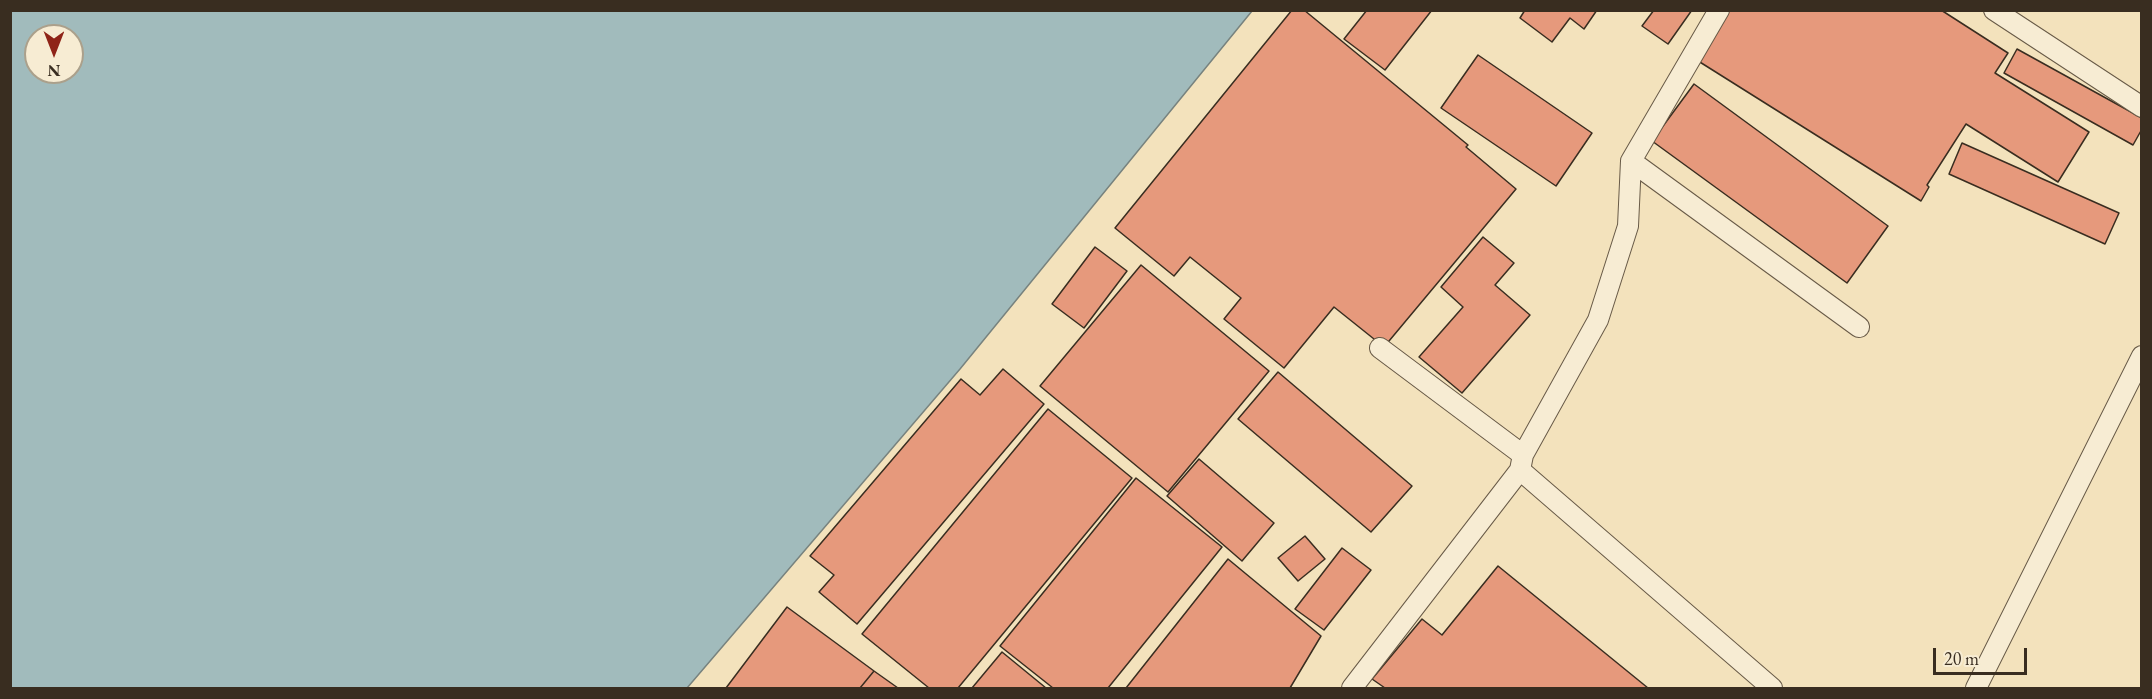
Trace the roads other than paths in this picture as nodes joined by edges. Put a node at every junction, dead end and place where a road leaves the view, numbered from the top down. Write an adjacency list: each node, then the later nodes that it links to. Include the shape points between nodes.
1 (1719, 10): 4 (lane)
2 (1994, 10): 3 (lane)
3 (2142, 107)
4 (1631, 161): 5 (lane); 8 (lane, via 1628,226 1598,320)
5 (1859, 327)
6 (1380, 348): 8 (lane)
7 (2142, 356): 11 (lane)
8 (1522, 462): 9 (lane); 10 (lane)
9 (1352, 688)
10 (1772, 688)
11 (1976, 688)

